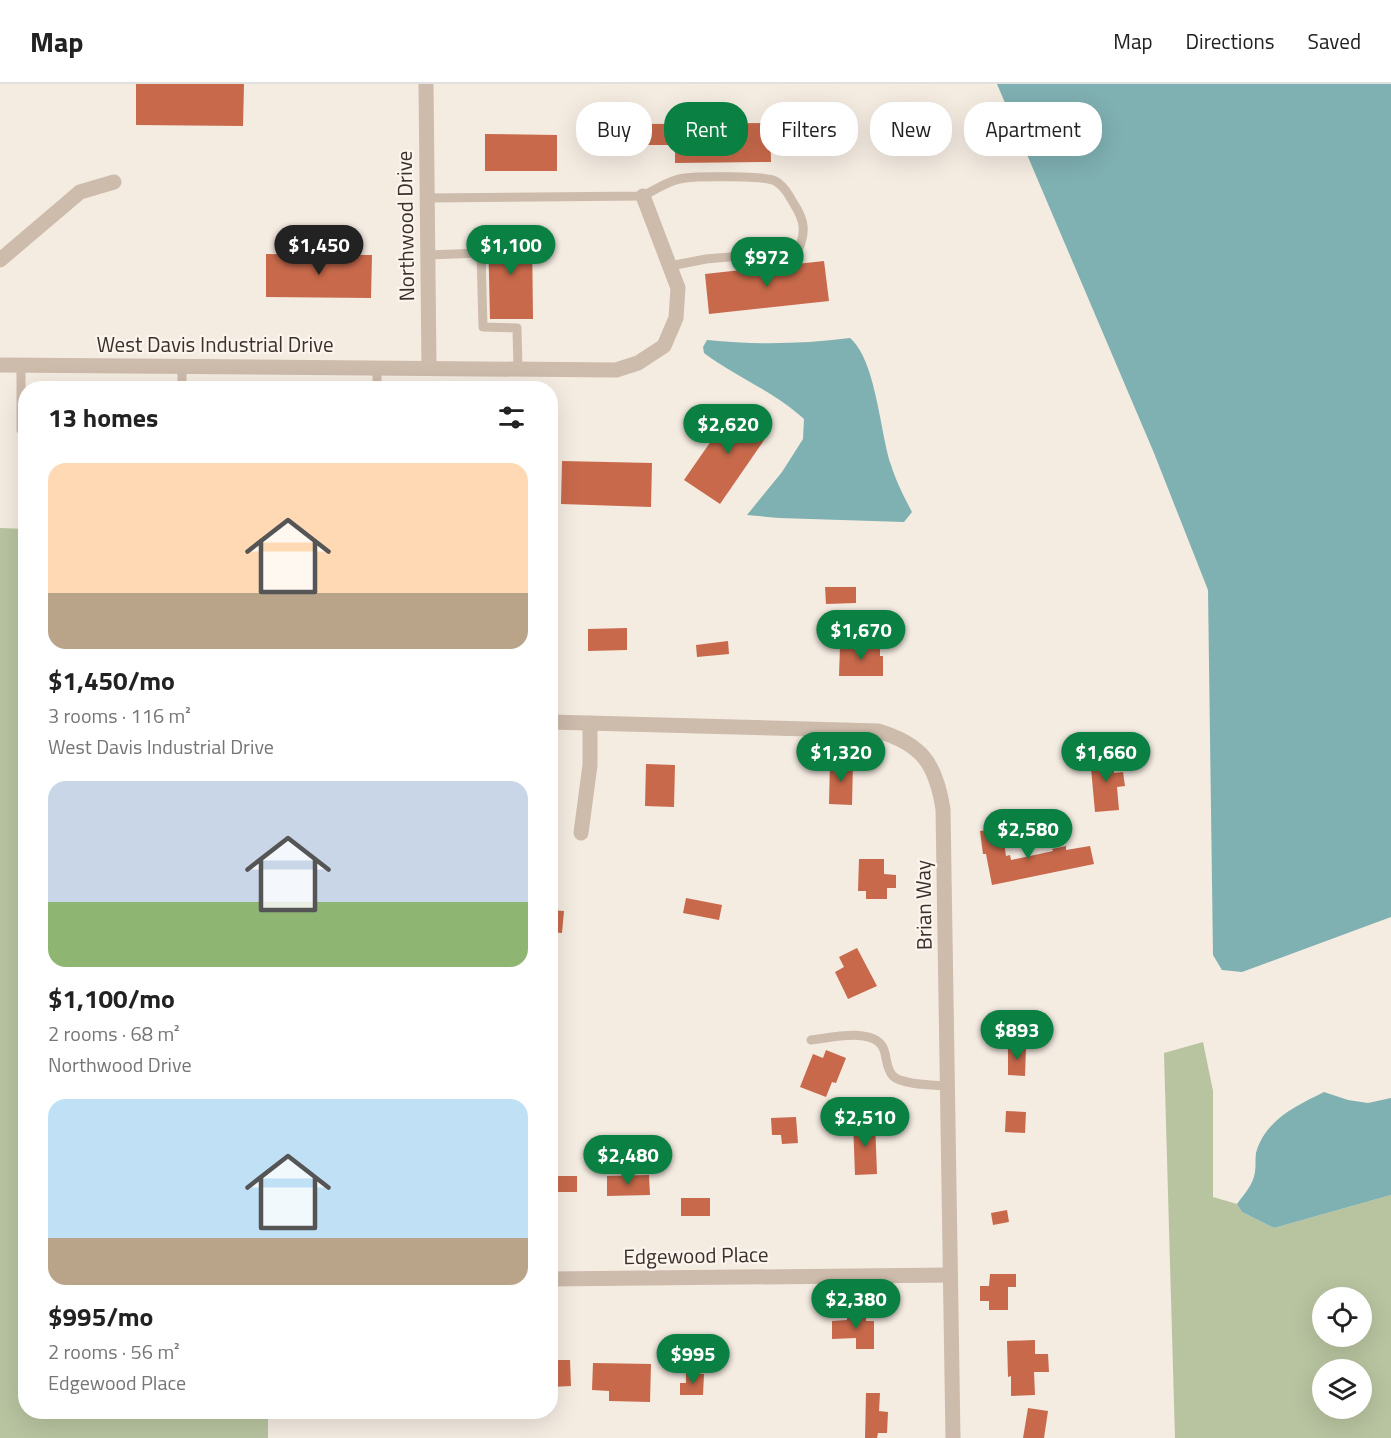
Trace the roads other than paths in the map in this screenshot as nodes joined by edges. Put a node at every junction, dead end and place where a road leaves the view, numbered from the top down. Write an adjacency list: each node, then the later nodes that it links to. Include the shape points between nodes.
1 (426, 84): 4 (street, Northwood Drive)
2 (114, 182): 6 (street, via 80,192)
3 (643, 196): 4 (lane); 7 (street, West Davis Industrial Drive); 7 (lane, via 685,178 761,178 774,181 785,190 801,216 804,237 798,251)
4 (427, 198): 5 (street, Northwood Drive)
5 (428, 255): 12 (street, Northwood Drive); 13 (lane, via 481,253 483,327 517,328)
6 (0, 260)
7 (670, 266): 13 (street, West Davis Industrial Drive, via 678,288 676,318 664,346 638,363 616,370)
8 (0, 365): 9 (street, West Davis Industrial Drive)
9 (21, 365): 10 (street, West Davis Industrial Drive); 14 (lane)
10 (182, 366): 11 (street, West Davis Industrial Drive); 15 (lane)
11 (377, 367): 12 (street, West Davis Industrial Drive); 16 (lane)
12 (429, 368): 13 (street, West Davis Industrial Drive)
13 (518, 369)
14 (21, 381)
15 (182, 381)
16 (377, 381)
17 (558, 722): 18 (street, Brian Way)
18 (590, 723): 19 (street, via 590,765); 21 (street, Brian Way, via 862,729 894,735 922,753 933,770 944,809)
19 (581, 833)
20 (811, 1040): 21 (lane, via 858,1035 873,1038 884,1049 893,1077)
21 (947, 1086): 22 (street, Brian Way)
22 (950, 1275): 23 (street, Edgewood Place); 24 (street, Brian Way)
23 (558, 1279)
24 (953, 1438)

